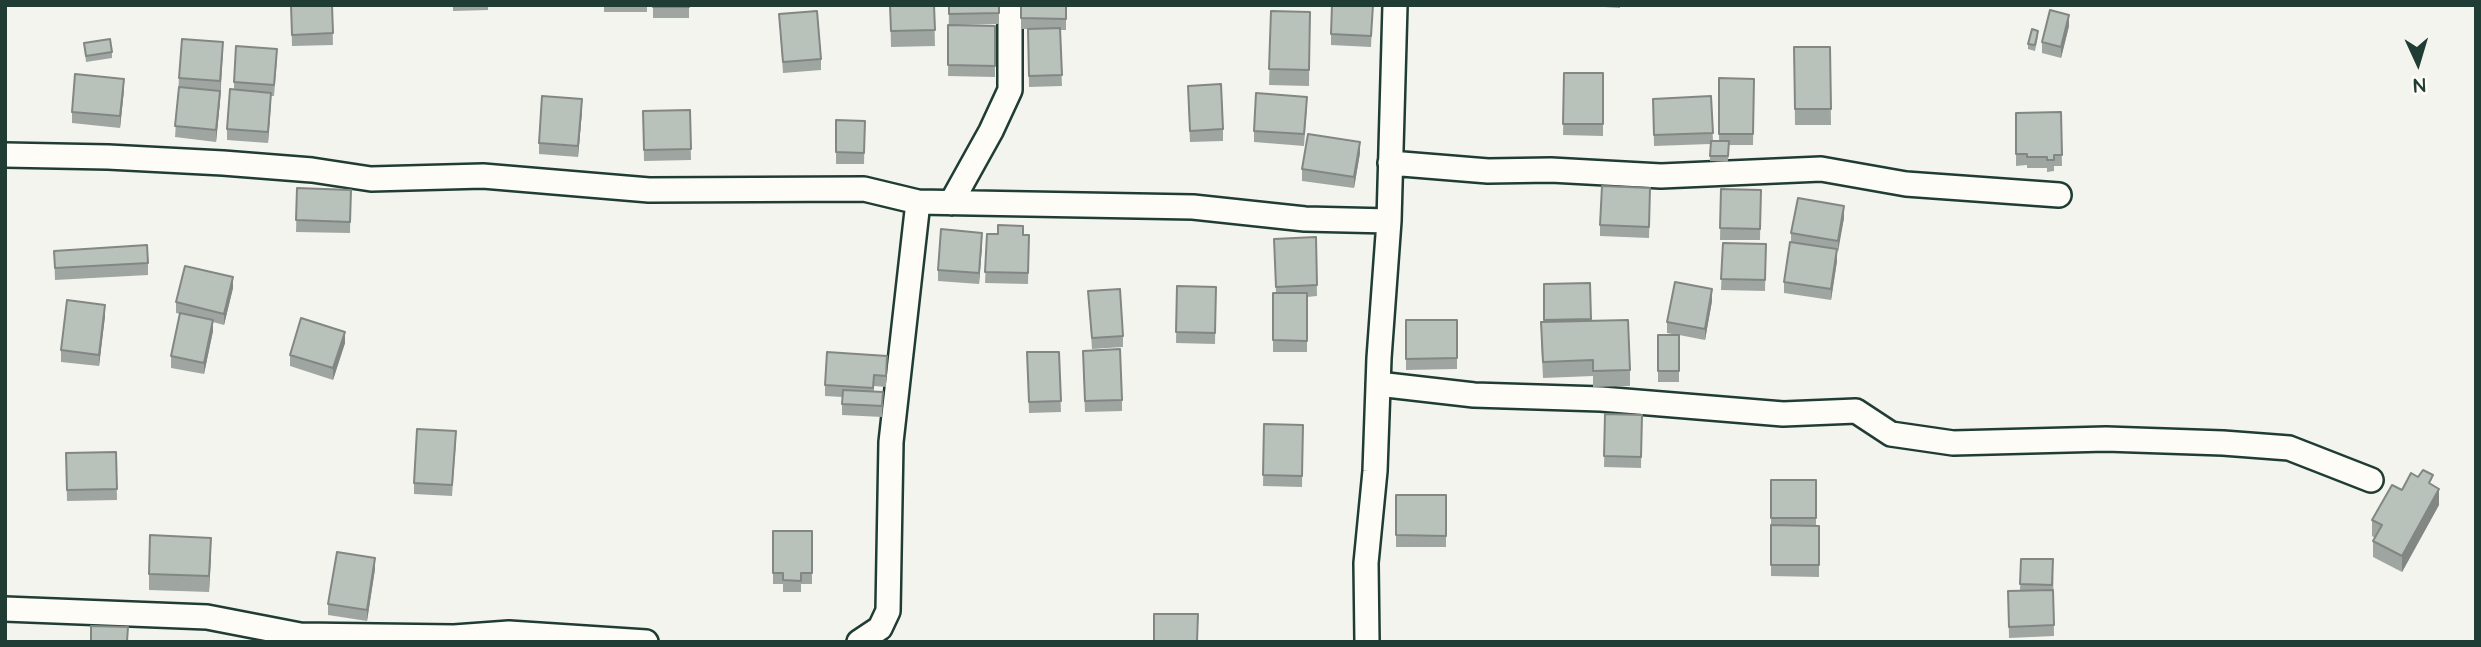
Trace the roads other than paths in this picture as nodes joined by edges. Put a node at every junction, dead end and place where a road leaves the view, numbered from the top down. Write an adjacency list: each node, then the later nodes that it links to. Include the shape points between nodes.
1 (1010, 5): 7 (street, via 1010,90)
2 (1395, 5): 4 (street)
3 (5, 155): 6 (street, via 223,163 372,179 482,176 649,190 864,189)
4 (1390, 163): 5 (street, via 1661,176 1821,169 1906,184); 8 (street)
5 (2059, 195)
6 (918, 202): 7 (street); 13 (street, via 891,442 888,611 880,628)
7 (951, 203): 8 (street, via 1193,207 1305,219)
8 (1389, 221): 9 (street)
9 (1378, 384): 10 (street, via 1474,395 1601,399 1783,414 1856,411 1891,435 1953,443 2106,439 2289,449); 14 (street, via 1366,563)
10 (2371, 480)
11 (5, 609): 12 (street, via 207,617 300,635 509,633)
12 (646, 642)
13 (859, 642)
14 (1367, 642)

